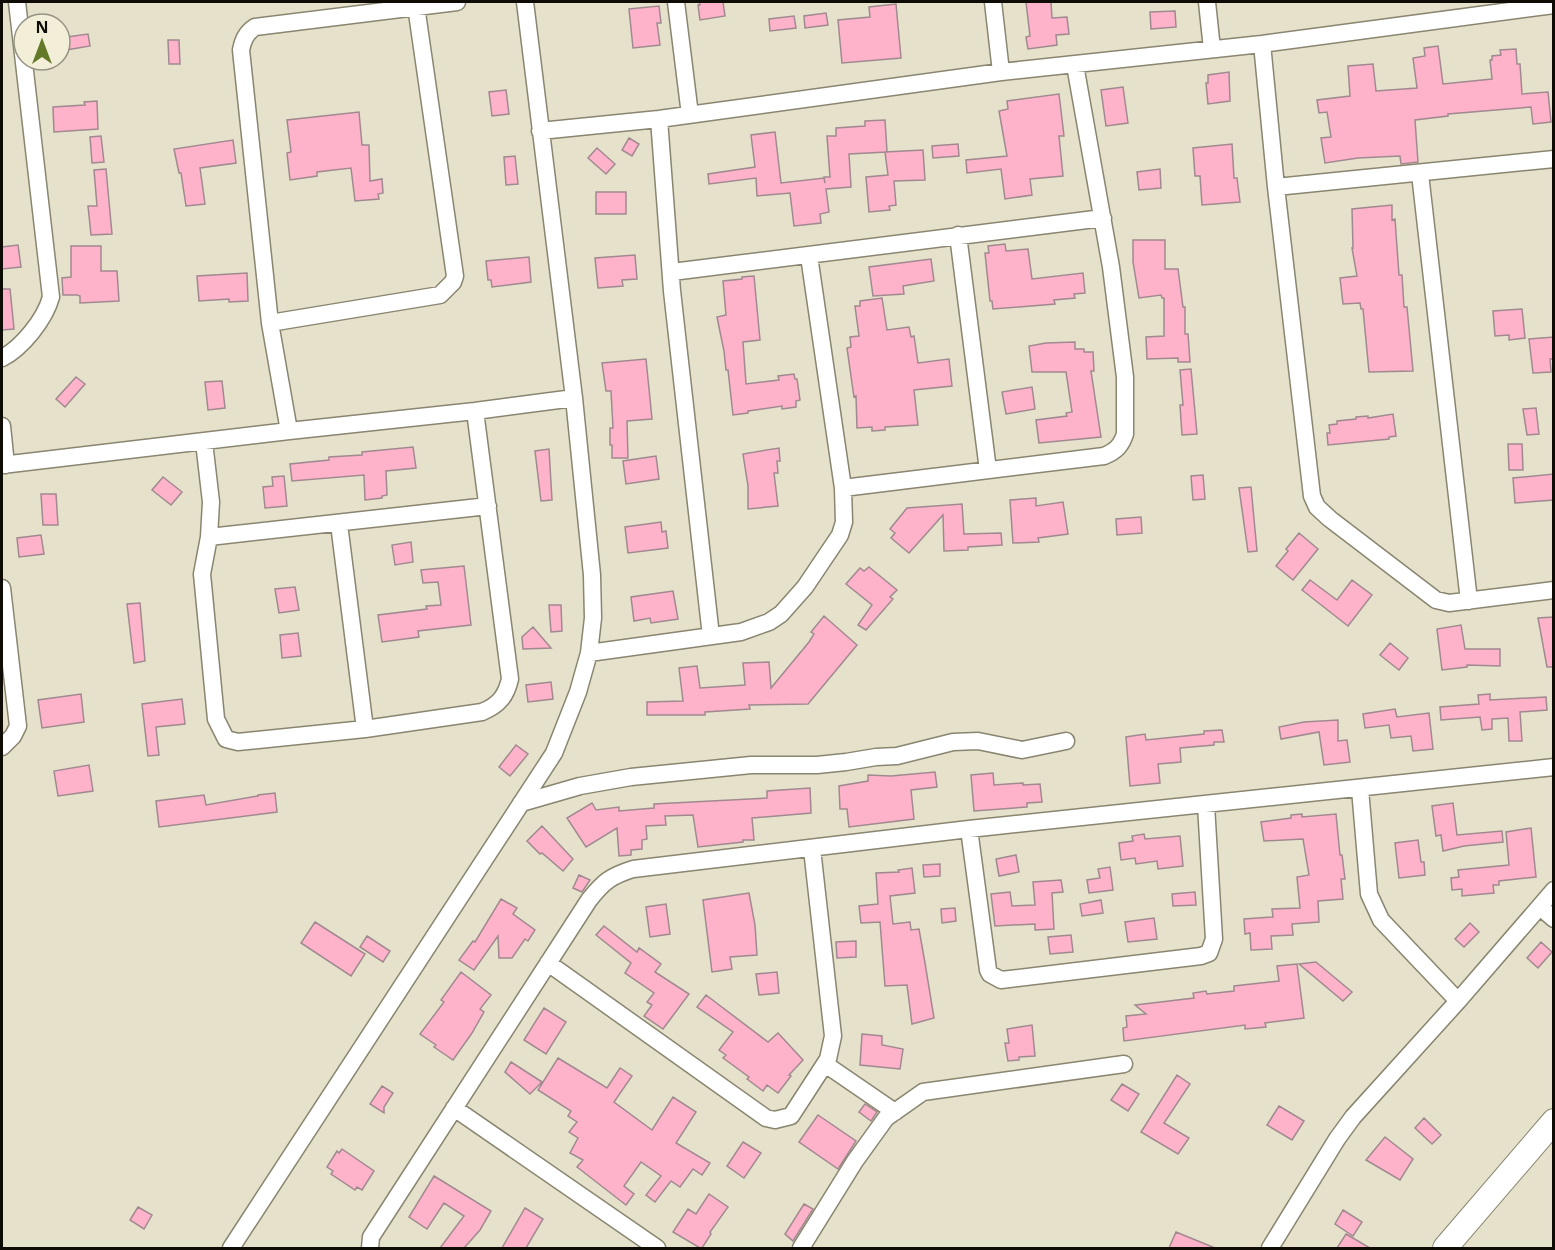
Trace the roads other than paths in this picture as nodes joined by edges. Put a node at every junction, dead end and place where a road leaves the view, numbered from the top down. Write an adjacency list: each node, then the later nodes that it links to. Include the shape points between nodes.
1 (17, 2): 25 (street, via 51,297 40,321)
2 (457, 2): 8 (street)
3 (525, 2): 16 (street)
4 (676, 2): 14 (street)
5 (993, 2): 13 (street)
6 (1207, 2): 11 (street)
7 (1554, 5): 9 (street)
8 (416, 6): 24 (street, via 255,27 243,41); 24 (street, via 453,282 440,295)
9 (1517, 6): 10 (street)
10 (1262, 44): 11 (street); 19 (street)
11 (1212, 49): 12 (street)
12 (1075, 64): 13 (street); 20 (street)
13 (1001, 72): 14 (street)
14 (690, 115): 15 (street)
15 (659, 119): 16 (street); 23 (street)
16 (540, 131): 26 (street)
17 (1554, 159): 18 (street)
18 (1420, 174): 19 (street); 39 (street)
19 (1276, 187): 39 (street, via 1312,496 1317,507 1430,596 1441,602)
20 (1103, 218): 21 (street); 32 (street, via 1125,376 1122,442 1104,456)
21 (958, 235): 22 (street); 32 (street)
22 (809, 256): 23 (street); 33 (street)
23 (672, 272): 40 (street)
24 (270, 323): 29 (street)
25 (2, 358)
26 (574, 398): 27 (street); 41 (street, via 592,575)
27 (475, 411): 29 (street); 34 (street)
28 (2, 426): 31 (street)
29 (289, 431): 30 (street)
30 (204, 442): 31 (street); 36 (street, via 211,502)
31 (4, 465)
32 (988, 470): 33 (street)
33 (843, 488): 40 (street, via 844,522 840,535 781,614 757,627)
34 (488, 506): 35 (street); 42 (street, via 510,679 508,690 493,707 482,712)
35 (339, 524): 36 (street); 42 (street)
36 (209, 537): 42 (street, via 202,574 204,609 216,718 226,739 238,742)
37 (2, 588): 44 (street, via 18,726)
38 (1554, 590): 39 (street)
39 (1469, 602)
40 (711, 636): 41 (street)
41 (589, 653): 47 (street, via 554,753)
42 (365, 729)
43 (1066, 741): 47 (street, via 1022,750 978,741 953,742 897,756 846,762 751,765 631,777)
44 (2, 747)
45 (1554, 767): 46 (street)
46 (1360, 789): 48 (street); 55 (street, via 1369,894 1374,908)
47 (521, 803): 61 (street)
48 (1206, 805): 49 (street); 49 (street, via 1214,939 1209,953 1001,980 988,970)
49 (969, 829): 50 (street)
50 (812, 849): 54 (street, via 618,873 602,883); 56 (street, via 833,1036)
51 (1554, 890): 52 (street)
52 (1540, 907): 53 (street); 55 (street)
53 (1554, 919)
54 (548, 963): 56 (street, via 766,1118 791,1116); 58 (street)
55 (1458, 1001): 65 (street, via 1353,1117)
56 (825, 1064): 59 (street)
57 (1124, 1064): 59 (street, via 923,1092)
58 (454, 1108): 62 (street, via 371,1237); 63 (street)
59 (895, 1112): 64 (street, via 855,1161)
60 (1554, 1121): 66 (street)
61 (231, 1248)
62 (370, 1248)
63 (657, 1248)
64 (801, 1248)
65 (1270, 1248)
66 (1445, 1248)

